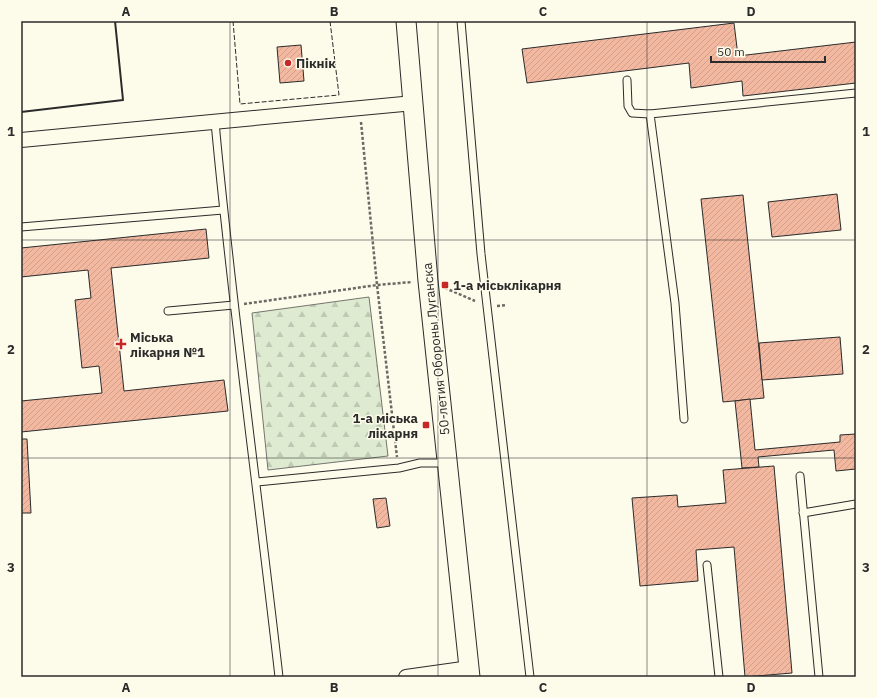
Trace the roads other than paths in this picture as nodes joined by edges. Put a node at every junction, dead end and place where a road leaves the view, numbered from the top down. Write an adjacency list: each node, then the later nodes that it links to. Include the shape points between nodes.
1 (406, 21): 5 (main road, 50-летия Обороны Луганска)
2 (461, 21): 23 (lane, via 487,306)
3 (627, 80): 6 (lane, via 628,106 632,113)
4 (856, 93): 6 (lane)
5 (414, 103): 7 (street); 14 (main road, 50-летия Обороны Луганска, via 428,281)
6 (650, 114): 13 (lane, via 675,302)
7 (215, 122): 8 (street); 9 (lane)
8 (21, 140)
9 (223, 210): 10 (lane); 11 (lane)
10 (21, 227)
11 (234, 305): 12 (lane); 16 (lane)
12 (168, 311)
13 (684, 419)
14 (449, 463): 16 (lane, via 420,463 399,468); 20 (main road, 50-летия Обороны Луганска)
15 (800, 476): 18 (lane)
16 (257, 482): 21 (lane)
17 (856, 504): 18 (lane)
18 (803, 513): 25 (lane)
19 (706, 565): 24 (lane)
20 (470, 673): 22 (street)
21 (279, 677)
22 (406, 677)
23 (530, 677)
24 (719, 677)
25 (819, 677)

